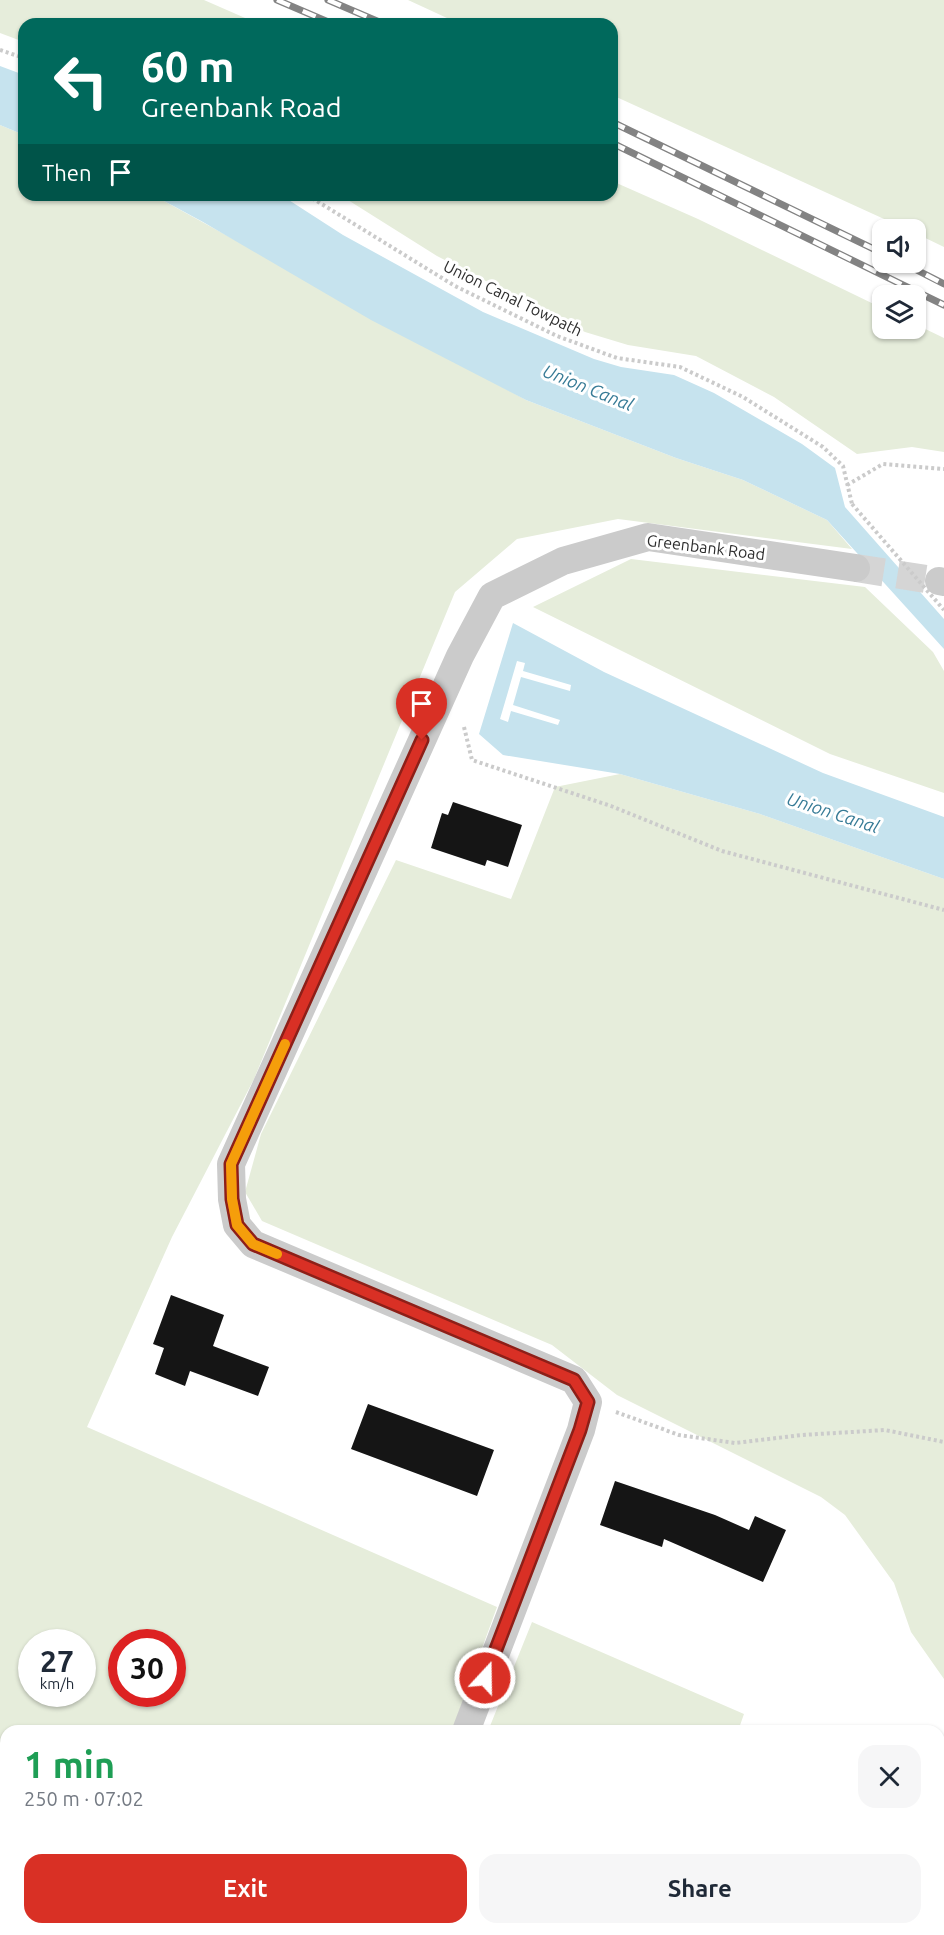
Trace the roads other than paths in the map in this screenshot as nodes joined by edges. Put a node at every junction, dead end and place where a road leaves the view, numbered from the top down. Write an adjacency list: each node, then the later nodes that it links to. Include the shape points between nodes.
1 (856, 568): 2 (street, Greenbank Road, via 648,537 563,561 492,596 460,656 231,1164 237,1225 253,1244 574,1380 588,1402)
2 (468, 1725)

